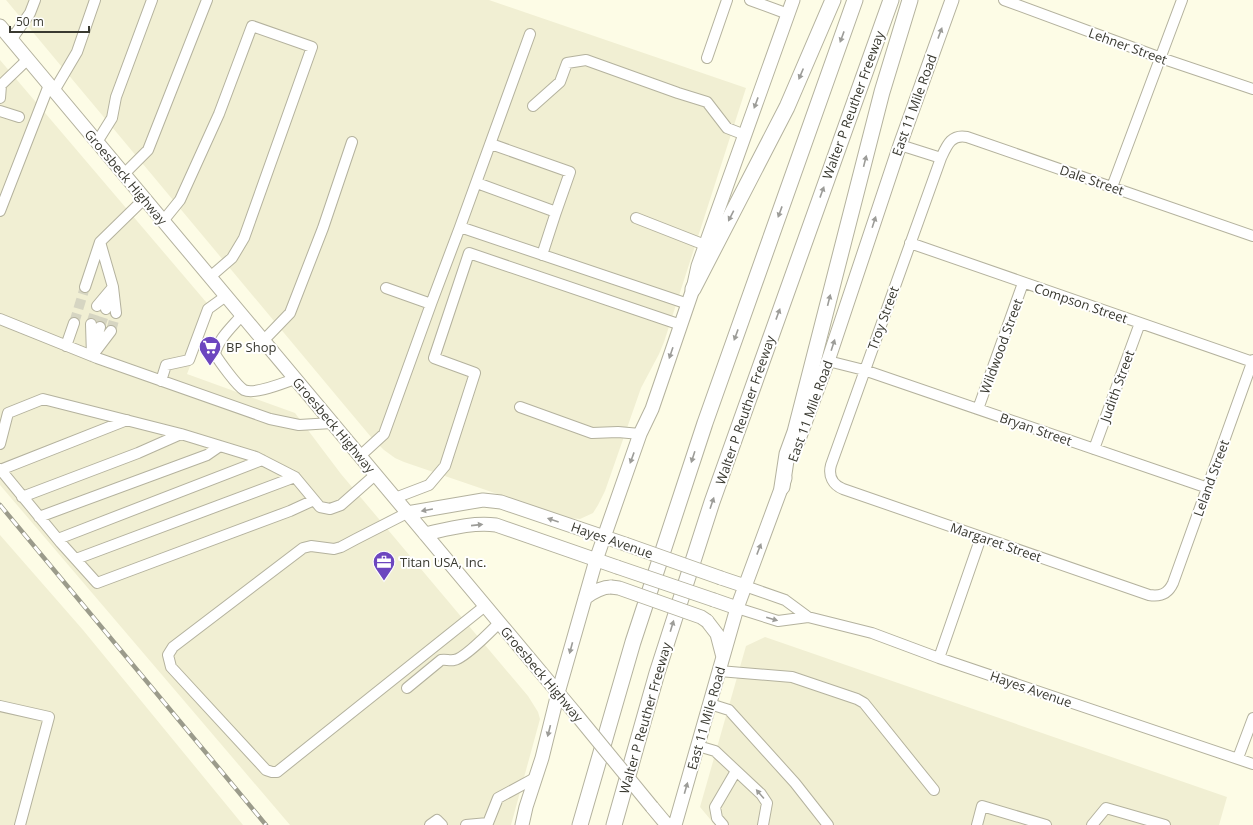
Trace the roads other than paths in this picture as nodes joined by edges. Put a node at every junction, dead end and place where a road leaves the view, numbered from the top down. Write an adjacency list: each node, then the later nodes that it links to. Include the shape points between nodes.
1 (35, 0): 18 (street, via 30,13)
2 (94, 0): 23 (street, via 77,52)
3 (152, 0): 30 (street, via 116,97 112,118)
4 (207, 0): 35 (street, via 148,150)
5 (727, 0): 19 (street)
6 (750, 0): 15 (street)
7 (793, 0): 15 (main road)
8 (833, 0): 54 (highway, one-way to 54, via 787,107)
9 (855, 0): 130 (highway, one-way to 130, via 705,423 633,642)
10 (891, 0): 131 (highway, Walter P Reuther Freeway, one-way to 10, via 657,673 710,509)
11 (910, 0): 90 (highway, one-way to 11, via 787,454 795,432 882,92)
12 (952, 0): 33 (main road, East 11 Mile Road, one-way to 12)
13 (1004, 0): 20 (street, Lehner Street)
14 (1182, 0): 20 (street)
15 (788, 14): 29 (main road, one-way to 29)
16 (0, 26): 18 (main road, Groesbeck Highway)
17 (530, 34): 32 (street)
18 (11, 40): 21 (main road, Groesbeck Highway)
19 (707, 58)
20 (1161, 58): 24 (street, Lehner Street); 37 (street)
21 (28, 59): 22 (street); 23 (main road, Groesbeck Highway)
22 (1, 85): 25 (street)
23 (51, 88): 30 (main road, Groesbeck Highway); 39 (street)
24 (1253, 89)
25 (0, 98)
26 (533, 106): 29 (street, via 560,82 567,63 586,60 707,102 727,128)
27 (0, 111): 28 (street)
28 (19, 117)
29 (745, 135): 47 (main road)
30 (96, 142): 35 (main road, Groesbeck Highway)
31 (352, 142): 67 (street, via 323,228 290,313)
32 (491, 144): 36 (street); 40 (street, via 570,172)
33 (900, 145): 34 (street); 70 (main road, East 11 Mile Road, one-way to 33)
34 (941, 158): 37 (street, Dale Street, via 949,142 961,136 967,137); 46 (street, Troy Street)
35 (124, 174): 38 (main road, Groesbeck Highway)
36 (476, 183): 40 (street); 43 (street)
37 (1112, 187): 44 (street, Dale Street)
38 (144, 199): 42 (main road, Groesbeck Highway); 45 (street)
39 (0, 211)
40 (556, 212): 48 (street)
41 (636, 218): 47 (street)
42 (162, 221): 49 (main road, Groesbeck Highway); 49 (street, via 180,200 218,114 252,26 312,48 244,238 232,258)
43 (460, 227): 48 (street); 56 (street)
44 (1253, 236)
45 (100, 242): 51 (street); 52 (street)
46 (910, 243): 50 (street, Compson Street); 72 (street, Troy Street)
47 (705, 244): 54 (main road)
48 (542, 255): 57 (street)
49 (210, 277): 55 (main road, Groesbeck Highway)
50 (1023, 283): 63 (street, Compson Street); 76 (street, Wildwood Street)
51 (85, 287)
52 (113, 287): 58 (street); 59 (street)
53 (386, 288): 56 (street)
54 (693, 290): 57 (main road)
55 (226, 296): 60 (main road, Groesbeck Highway); 74 (street, via 208,309 189,360 166,365)
56 (431, 304): 84 (street, via 384,434)
57 (688, 304): 64 (main road)
58 (101, 308)
59 (116, 313)
60 (242, 315): 67 (main road, Groesbeck Highway); 73 (street, via 216,348 215,354 222,366 244,390 260,390)
61 (0, 319): 68 (street)
62 (74, 323): 68 (street)
63 (1140, 323): 71 (street, Compson Street); 83 (street, Judith Street)
64 (681, 325): 80 (main road, one-way to 80, via 652,409); 93 (street, via 470,253 434,358 475,372 444,466 429,485)
65 (95, 326): 69 (street)
66 (111, 331): 69 (street)
67 (263, 341): 73 (main road, Groesbeck Highway)
68 (66, 346): 69 (street)
69 (92, 356): 74 (street)
70 (828, 361): 72 (street, Bryan Street); 90 (main road, East 11 Mile Road)
71 (1253, 361): 91 (street, Leland Street)
72 (864, 370): 76 (street, Bryan Street); 89 (street, Troy Street, via 831,465)
73 (295, 379): 78 (main road, Groesbeck Highway)
74 (161, 381): 78 (street, via 270,419 299,425)
75 (520, 407): 80 (street, via 592,433)
76 (978, 409): 83 (street, Bryan Street)
77 (127, 420): 79 (street); 81 (street, via 43,399 8,413); 86 (street)
78 (332, 423): 84 (main road, Groesbeck Highway)
79 (181, 434): 82 (street); 92 (street)
80 (640, 434): 98 (main road, one-way to 98)
81 (0, 444)
82 (220, 446): 85 (street); 96 (street, via 207,455)
83 (1094, 449): 91 (street, Bryan Street)
84 (360, 456): 87 (main road, Groesbeck Highway)
85 (262, 460): 88 (street); 100 (street)
86 (0, 469): 92 (street)
87 (375, 475): 93 (main road, Groesbeck Highway); 94 (street, via 341,505 330,509 320,507)
88 (294, 477): 94 (street); 101 (street)
89 (832, 479): 99 (street, Margaret Street, via 843,489)
90 (782, 487): 103 (main road, East 11 Mile Road, one-way to 90)
91 (1208, 488): 104 (street, Leland Street, via 1173,584)
92 (22, 497): 96 (street)
93 (395, 498): 95 (main road, Groesbeck Highway)
94 (314, 500): 101 (street, via 97,583)
95 (407, 513): 97 (main road, Groesbeck Highway); 98 (main road, Hayes Avenue, one-way to 95, via 491,500); 106 (street, via 341,547 303,548 174,647 168,655 171,667 266,770 277,772)
96 (39, 517): 100 (street)
97 (425, 534): 102 (main road, Hayes Avenue, one-way to 102, via 474,524 496,525); 106 (main road, Groesbeck Highway)
98 (603, 537): 102 (main road); 103 (main road, Hayes Avenue, bridge)
99 (981, 537): 104 (street, Margaret Street, via 1155,596); 111 (street)
100 (58, 540): 101 (street)
101 (76, 559)
102 (596, 560): 105 (main road); 107 (main road, Hayes Avenue, bridge)
103 (745, 586): 107 (main road, East 11 Mile Road); 108 (street, Hayes Avenue, via 785,600)
104 (1165, 594)
105 (585, 598): 110 (main road, bridge, via 605,587 619,588 701,617 717,634); 114 (main road, one-way to 114)
106 (485, 606): 109 (main road, Groesbeck Highway)
107 (737, 608): 108 (street, Hayes Avenue, one-way to 108, via 778,621); 110 (main road, East 11 Mile Road)
108 (808, 617): 111 (street, Hayes Avenue, via 872,633)
109 (499, 623): 113 (street, via 463,656 454,660 441,660); 114 (main road, Groesbeck Highway)
110 (723, 656): 112 (main road, East 11 Mile Road)
111 (939, 658): 119 (street, Hayes Avenue)
112 (719, 671): 115 (main road, East 11 Mile Road); 123 (street, via 792,677 857,699 864,703)
113 (407, 688)
114 (558, 693): 122 (main road, one-way to 122); 132 (main road, Groesbeck Highway, bridge)
115 (710, 704): 118 (main road, East 11 Mile Road); 136 (street, via 729,710 795,783)
116 (0, 706): 125 (street, via 49,717)
117 (1253, 718): 119 (street)
118 (698, 746): 121 (street, via 715,750); 133 (main road, East 11 Mile Road, one-way to 118)
119 (1238, 758): 120 (street, Hayes Avenue)
120 (1253, 764)
121 (736, 771): 134 (street, via 715,807 717,818); 135 (street, one-way to 121, via 767,803)
122 (536, 778): 124 (street, via 498,798); 129 (main road)
123 (934, 790)
124 (490, 824): 128 (street)
125 (20, 825)
126 (430, 825): 127 (street, via 437,820)
127 (442, 825)
128 (466, 825)
129 (522, 825)
130 (580, 825)
131 (614, 825)
132 (667, 825)
133 (675, 825)
134 (723, 825)
135 (763, 825)
136 (828, 825)
137 (977, 825): 138 (street, via 982,806)
138 (1046, 825)
139 (1092, 825): 140 (street, via 1106,808)
140 (1165, 825)

